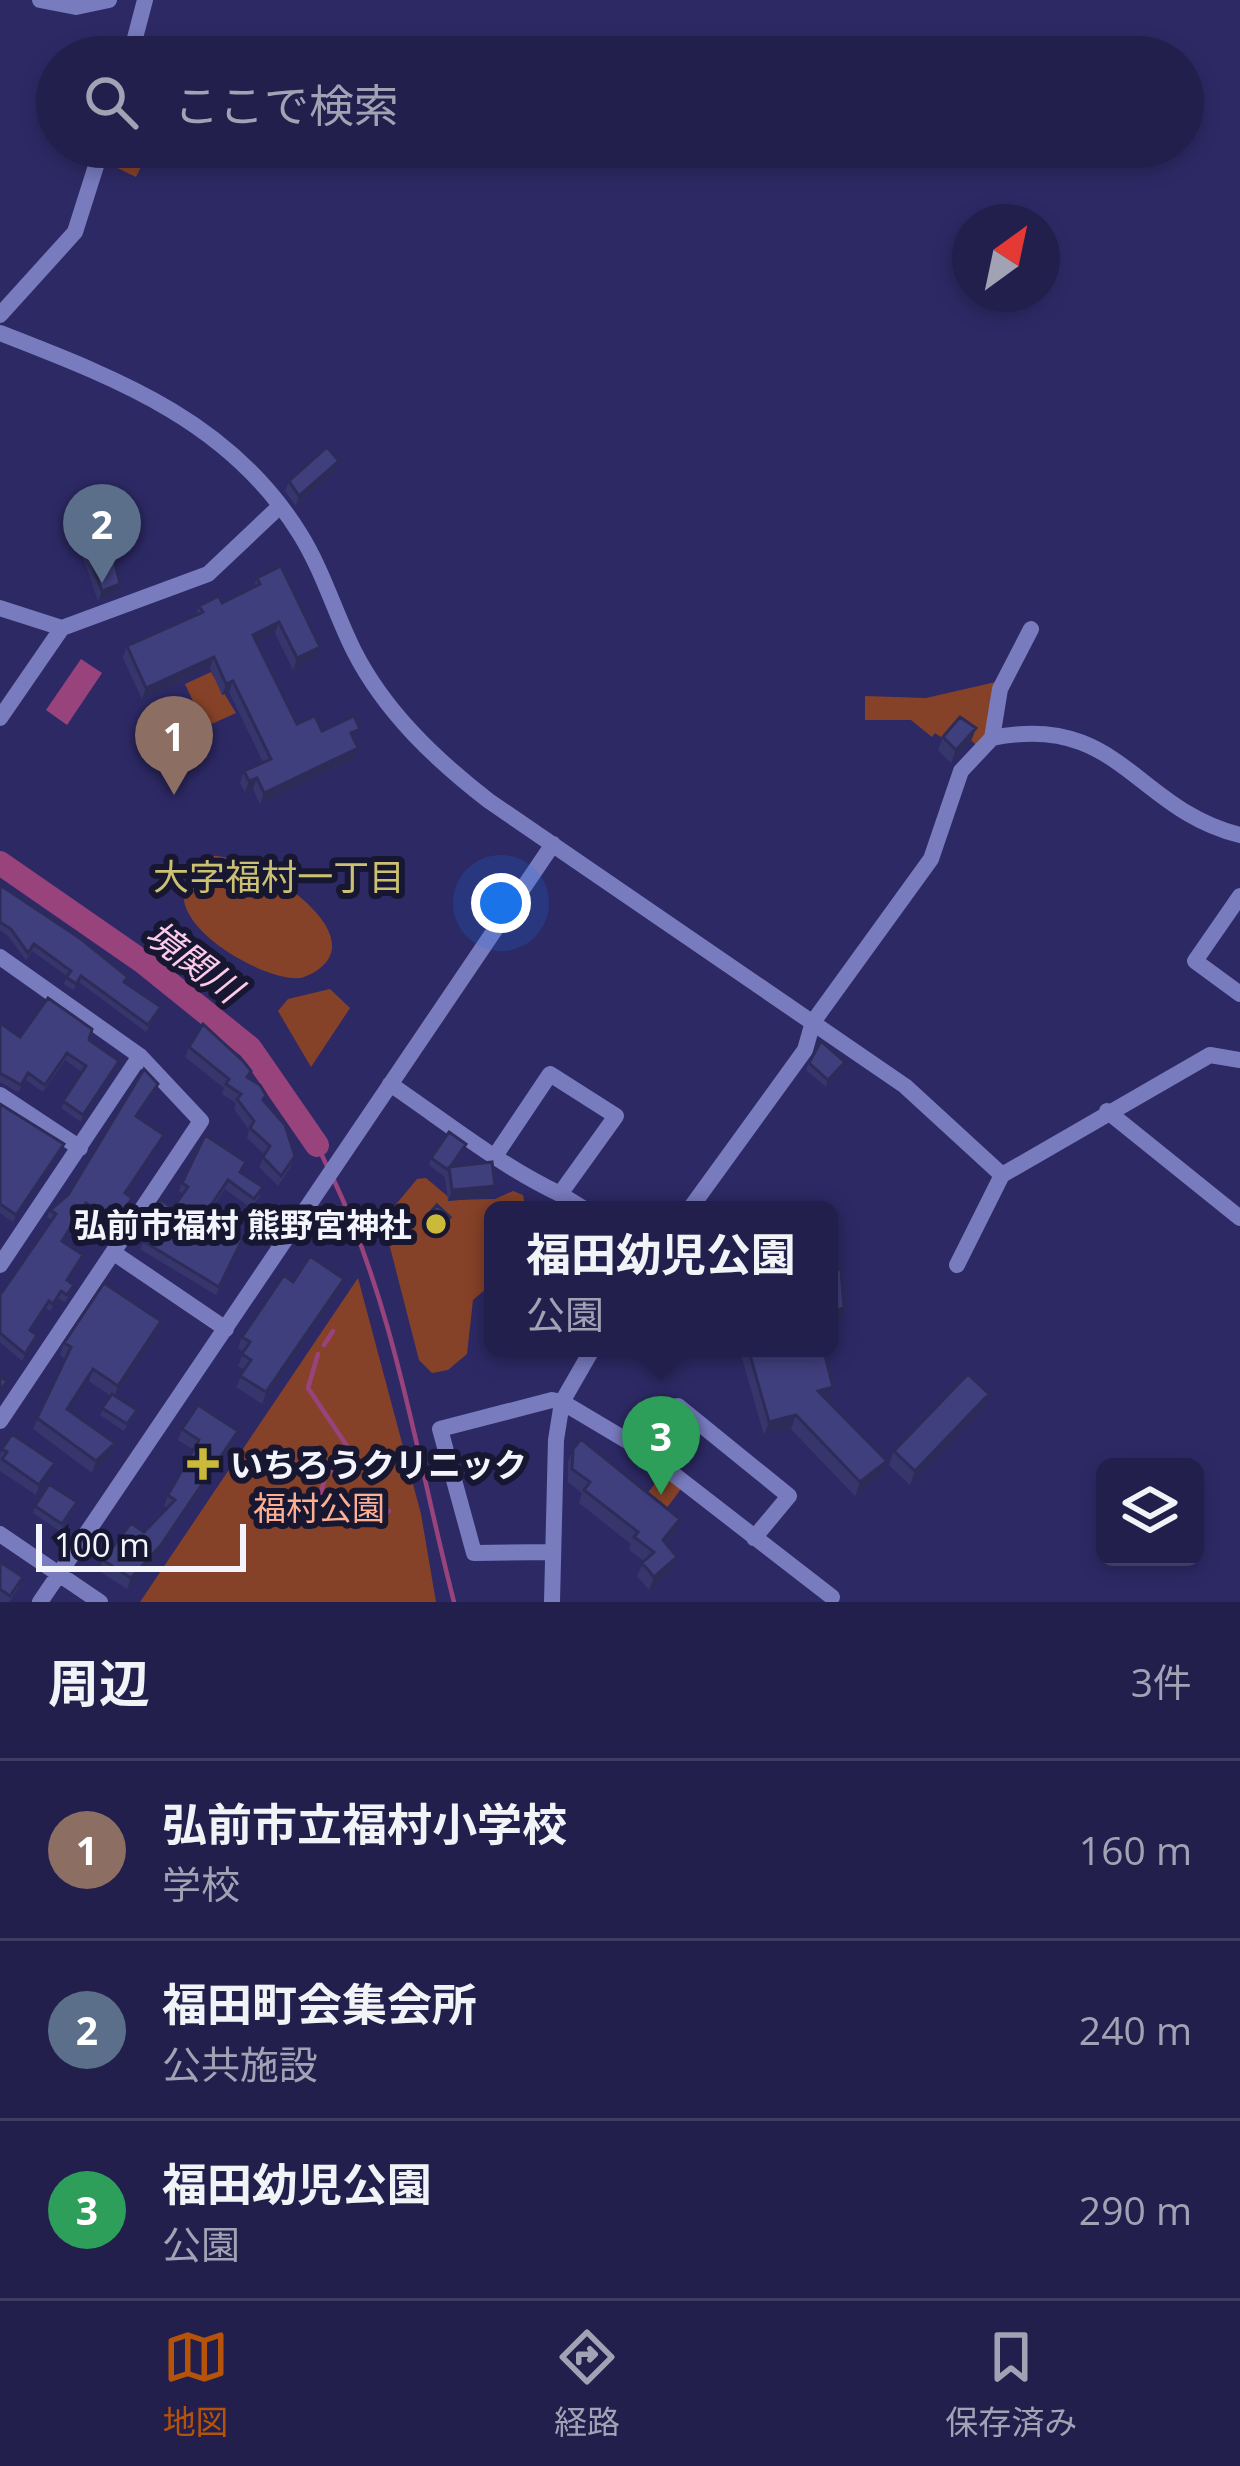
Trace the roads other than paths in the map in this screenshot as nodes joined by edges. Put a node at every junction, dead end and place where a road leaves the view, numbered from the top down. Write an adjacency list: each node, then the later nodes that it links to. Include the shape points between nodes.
1 (40, 0): 2 (street, via 76,7)
2 (109, 0)
3 (145, 0): 4 (street)
4 (136, 36)
5 (95, 168): 6 (street, via 75,232)
6 (0, 315)
7 (0, 333): 8 (street, via 143,390 193,420)
8 (280, 506): 10 (street, via 208,574); 15 (street, via 379,693 449,769)
9 (0, 608): 10 (street)
10 (62, 628): 12 (street)
11 (1031, 629): 13 (street, via 1000,689)
12 (0, 718)
13 (992, 738): 14 (street, via 1058,732 1088,742 1202,822); 19 (street, via 961,771 931,860)
14 (1240, 836)
15 (553, 844): 19 (street); 23 (street)
16 (1240, 896): 18 (street, via 1195,961)
17 (0, 957): 21 (street)
18 (1240, 994)
19 (813, 1022): 28 (street, via 904,1086); 31 (street, via 805,1050)
20 (1240, 1043): 22 (street)
21 (140, 1056): 26 (street); 34 (street, via 201,1120)
22 (1234, 1059): 25 (street, via 1210,1055)
23 (390, 1084): 27 (street); 37 (street)
24 (0, 1095): 26 (street)
25 (1107, 1111): 28 (street); 32 (street)
26 (80, 1148): 33 (street)
27 (495, 1156): 29 (street); 29 (street, via 550,1074 616,1116)
28 (1002, 1175): 36 (street)
29 (560, 1194): 30 (street)
30 (571, 1201)
31 (695, 1201)
32 (1240, 1218)
33 (7, 1239): 35 (street)
34 (114, 1253): 37 (street); 40 (street)
35 (0, 1265)
36 (957, 1265)
37 (226, 1329): 47 (street)
38 (588, 1357): 41 (street)
39 (0, 1378): 40 (street)
40 (20, 1391): 42 (street)
41 (562, 1402): 43 (street); 46 (street); 46 (street, via 440,1429 474,1553)
42 (0, 1421)
43 (640, 1449): 45 (street); 45 (street, via 678,1406 789,1496)
44 (0, 1534): 47 (street)
45 (754, 1538): 48 (street)
46 (551, 1552): 51 (street)
47 (59, 1574): 49 (street); 50 (street)
48 (832, 1597)
49 (40, 1602)
50 (100, 1602)
51 (552, 1602)

